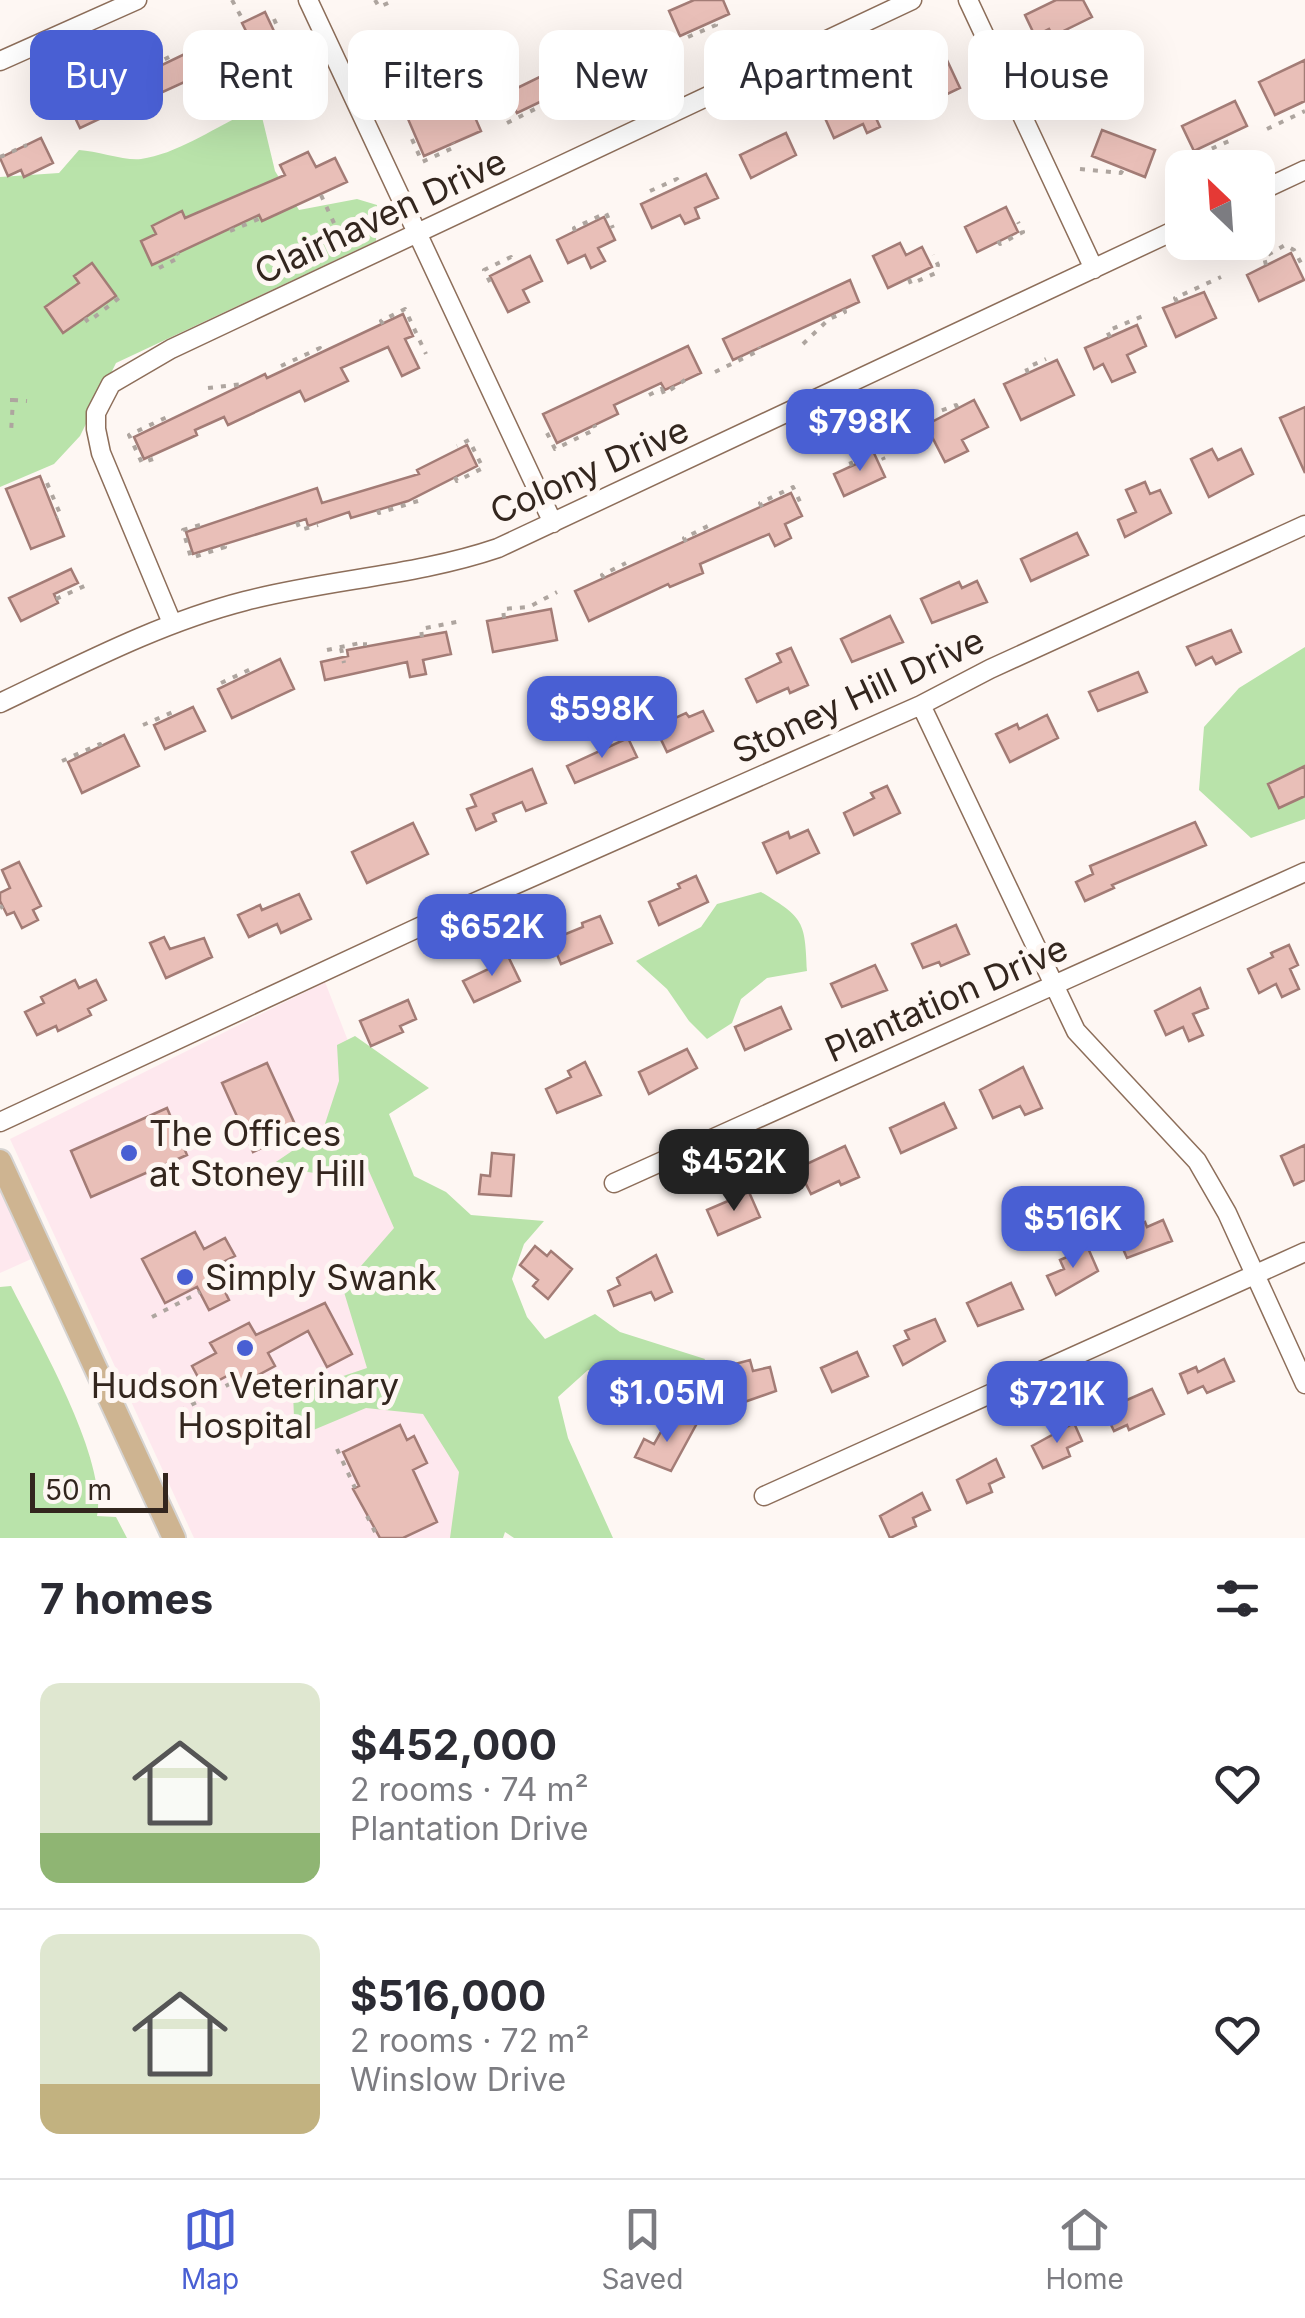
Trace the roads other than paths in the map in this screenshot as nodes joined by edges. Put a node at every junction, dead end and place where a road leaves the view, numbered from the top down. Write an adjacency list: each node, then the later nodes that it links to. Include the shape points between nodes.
1 (137, 0): 5 (street)
2 (308, 0): 8 (street)
3 (912, 0): 8 (street, Clairhaven Drive)
4 (968, 0): 10 (street)
5 (0, 61)
6 (1305, 170): 7 (street)
7 (1275, 184)
8 (418, 232): 11 (street); 13 (street, Clairhaven Drive, via 170,349 104,393 96,413 101,453)
9 (1165, 235): 10 (street, Colony Drive)
10 (1094, 269): 11 (street, Colony Drive)
11 (553, 523): 13 (street, Colony Drive, via 470,558 282,592)
12 (1305, 525): 15 (street, Stoney Hill Drive)
13 (172, 623): 14 (street, Colony Drive)
14 (0, 703)
15 (921, 705): 17 (street); 18 (street, Stoney Hill Drive)
16 (1305, 872): 17 (street, Plantation Drive)
17 (1052, 986): 20 (street, Plantation Drive); 22 (street, via 1085,1042 1197,1160)
18 (0, 1122)
19 (0, 1160): 25 (main road)
20 (614, 1183)
21 (1305, 1252): 22 (street)
22 (1254, 1274): 23 (street); 24 (street)
23 (1305, 1384)
24 (764, 1496)
25 (174, 1538)

